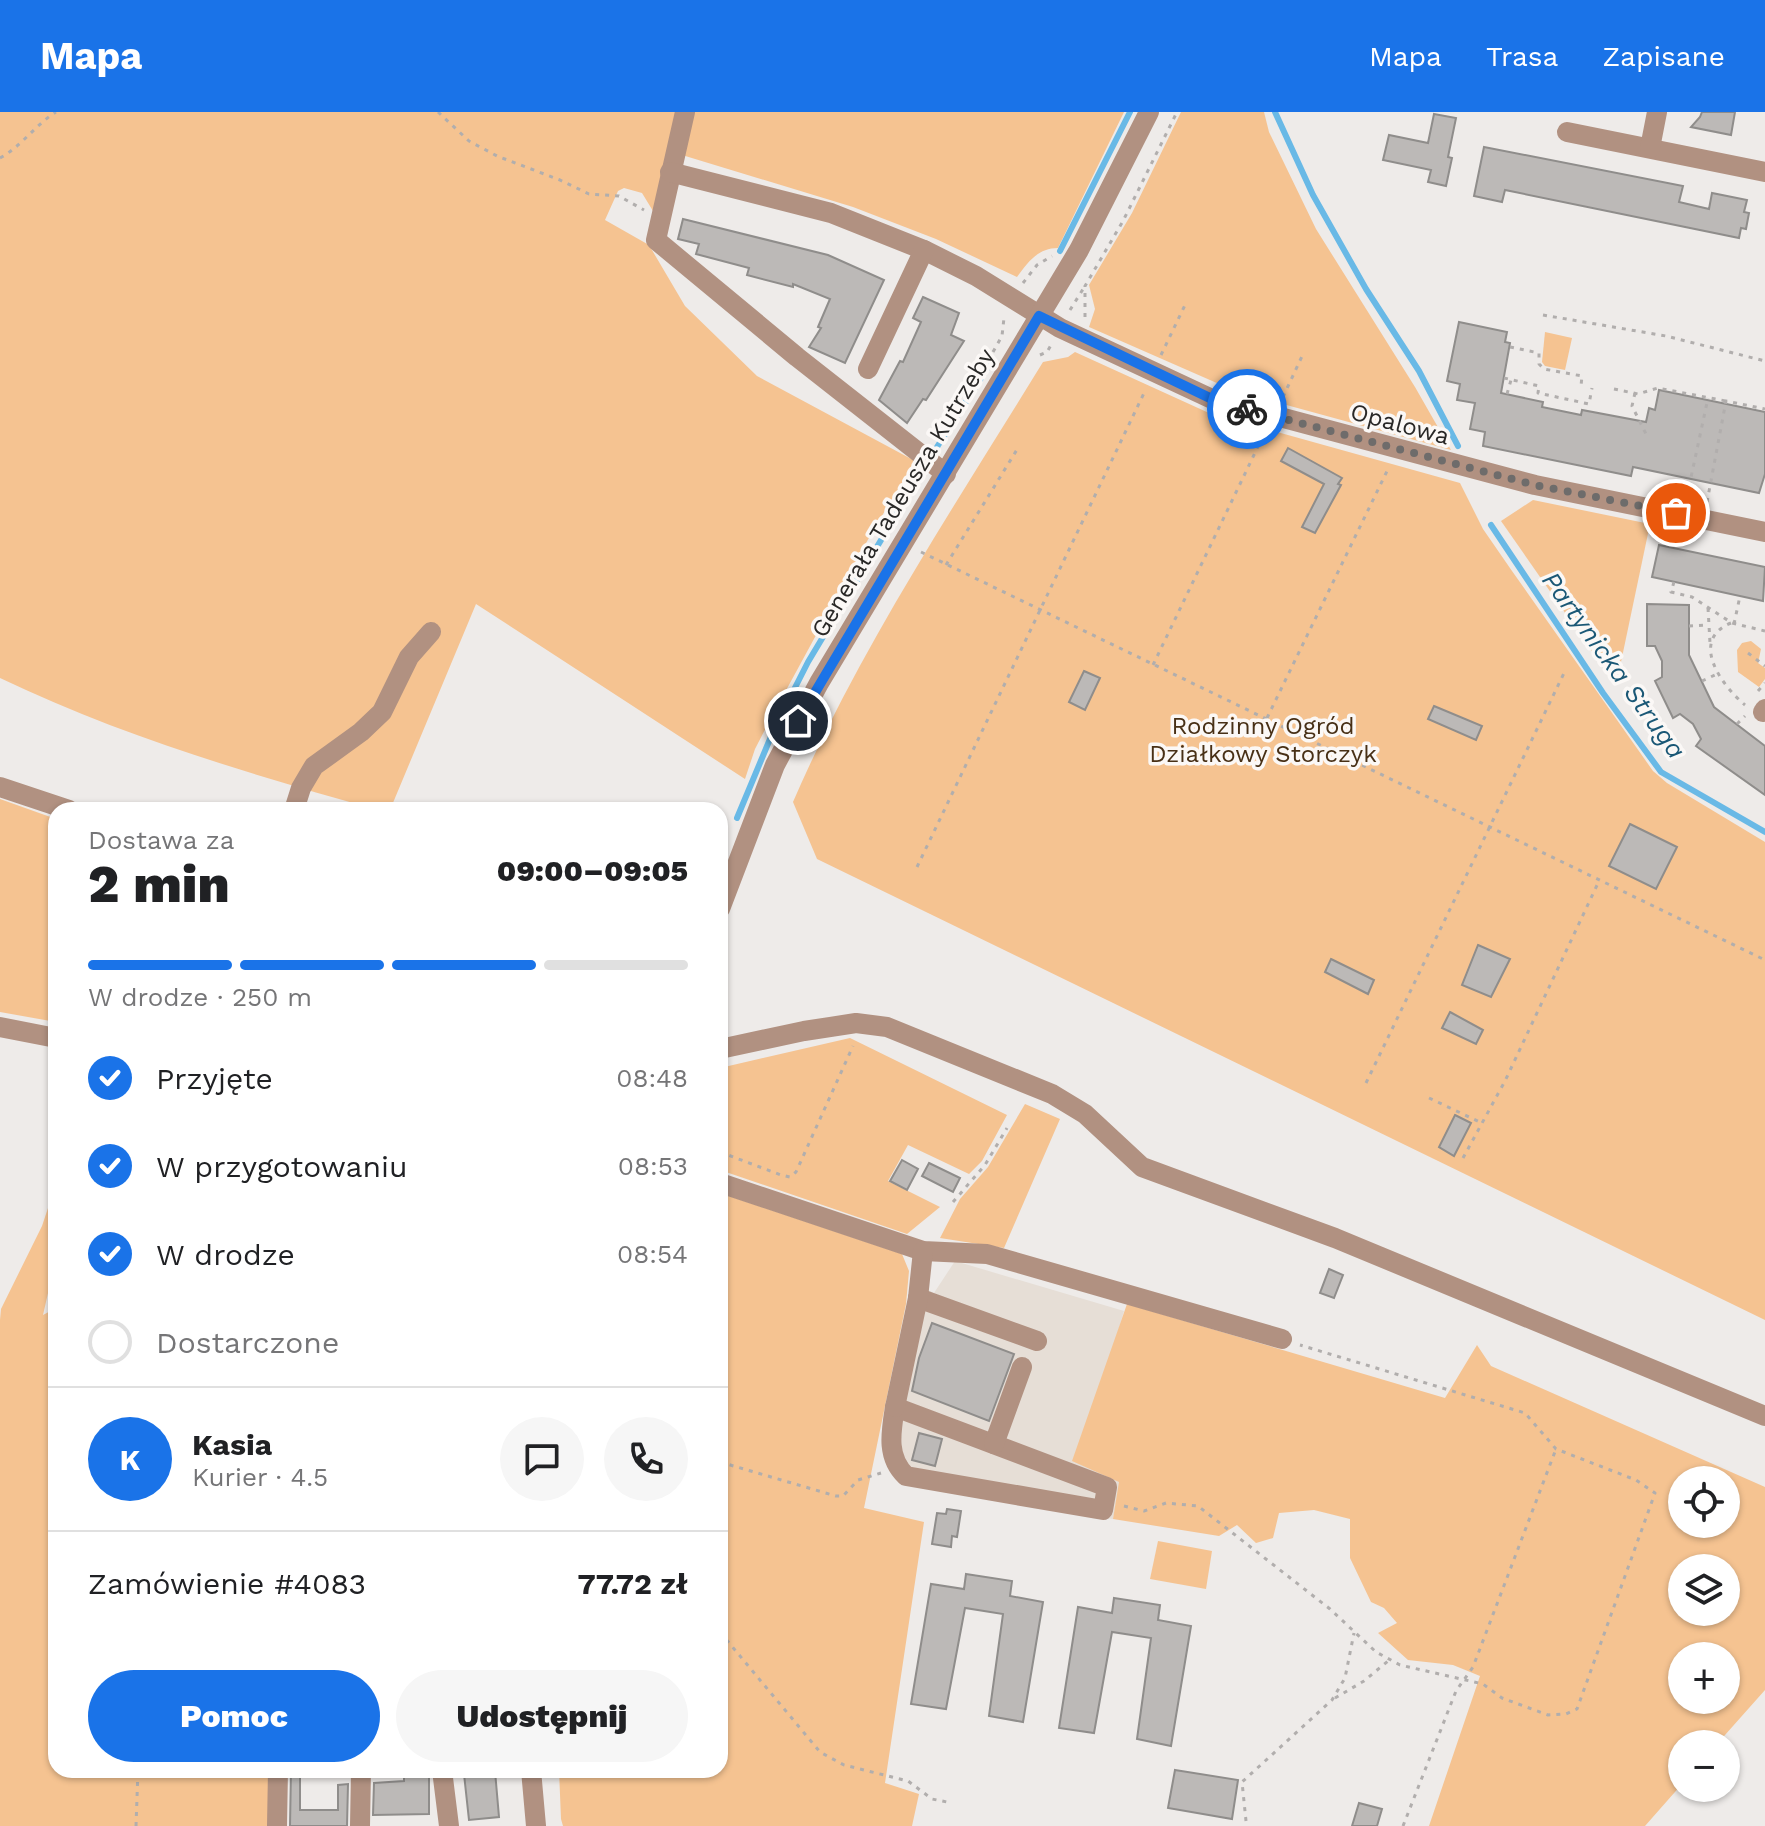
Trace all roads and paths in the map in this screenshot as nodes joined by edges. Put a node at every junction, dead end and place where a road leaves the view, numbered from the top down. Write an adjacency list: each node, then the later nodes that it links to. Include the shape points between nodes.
1 (56, 112): 9 (path)
2 (438, 112): 12 (path, via 469,141 497,156 589,194 619,196)
3 (685, 112): 10 (street)
4 (1149, 112): 19 (street, Generała Tadeusza Kutrzeby)
5 (1177, 112): 20 (path, via 1085,286)
6 (1657, 112): 8 (street)
7 (1567, 132): 8 (street)
8 (1650, 148): 11 (street)
9 (0, 158)
10 (670, 172): 12 (street); 13 (street, Opalowa, via 831,213)
11 (1765, 172)
12 (658, 223): 46 (street, via 656,240)
13 (924, 250): 19 (street, Opalowa); 25 (street)
14 (1055, 254): 15 (path, via 1037,265)
15 (1018, 292)
16 (1186, 303): 26 (path)
17 (1008, 310): 22 (path)
18 (1543, 315): 24 (path, via 1666,336)
19 (1039, 316): 26 (street, Opalowa); 46 (street, Generała Tadeusza Kutrzeby)
20 (1085, 330)
21 (1510, 347): 29 (path, via 1539,353 1544,369 1582,376)
22 (993, 352)
23 (1304, 352): 38 (path)
24 (1765, 361)
25 (868, 369)
26 (1150, 378): 49 (street, Opalowa, via 1411,454); 55 (path)
27 (1504, 378): 28 (path)
28 (1511, 380): 32 (path, via 1539,386); 34 (path)
29 (1581, 386)
30 (1592, 388): 39 (path)
31 (1614, 389): 33 (path)
32 (1538, 393): 36 (path); 39 (path)
33 (1635, 393): 35 (path, via 1658,388); 43 (path, via 1632,406)
34 (1507, 394)
35 (1708, 398): 37 (path); 47 (path)
36 (1537, 400)
37 (1726, 401): 40 (path); 48 (path, via 1707,499)
38 (1280, 404)
39 (1589, 404): 41 (path)
40 (1765, 409)
41 (1588, 411)
42 (1265, 432): 63 (path)
43 (1645, 438)
44 (1018, 448): 51 (path)
45 (1389, 467): 68 (path)
46 (946, 474): 76 (street, Generała Tadeusza Kutrzeby, via 787,740)
47 (1685, 499)
48 (1711, 508)
49 (1765, 532)
50 (926, 555): 51 (path)
51 (946, 565): 55 (path)
52 (1674, 582): 54 (path, via 1671,592)
53 (1740, 596): 56 (path)
54 (1708, 608): 56 (path); 57 (path)
55 (1039, 610): 63 (path); 74 (path)
56 (1732, 624): 59 (path); 61 (path, via 1721,627)
57 (1708, 625): 58 (path); 61 (path)
58 (1689, 626)
59 (1765, 631)
60 (431, 632): 71 (street, via 409,657 382,712 314,766)
61 (1710, 643): 66 (path)
62 (1748, 653): 64 (path)
63 (1153, 665): 68 (path)
64 (1765, 666)
65 (1566, 669): 73 (path)
66 (1719, 673): 67 (path); 69 (path, via 1750,710)
67 (1702, 681)
68 (1267, 718): 73 (path)
69 (1737, 724)
70 (0, 787): 72 (street)
71 (297, 802)
72 (48, 803)
73 (1489, 827): 75 (path); 82 (path)
74 (917, 867)
75 (1599, 881): 77 (path); 84 (path)
76 (728, 887)
77 (1765, 960)
78 (0, 1027): 79 (street)
79 (48, 1036)
80 (853, 1046): 86 (path, via 796,1172 781,1175)
81 (728, 1047): 96 (street, via 856,1023 887,1027 1052,1094 1085,1114 1142,1167 1335,1238)
82 (1366, 1083)
83 (1429, 1098): 84 (path)
84 (1482, 1123): 87 (path)
85 (1007, 1128): 89 (path, via 985,1165)
86 (728, 1155)
87 (1463, 1158)
88 (728, 1186): 90 (street)
89 (953, 1202)
90 (923, 1251): 91 (street); 92 (street, via 987,1254)
91 (918, 1298): 93 (street); 95 (street)
92 (1282, 1339): 98 (path, via 1525,1413)
93 (1037, 1341)
94 (1022, 1367): 97 (street)
95 (895, 1407): 97 (street); 100 (street, via 891,1435)
96 (1765, 1416)
97 (994, 1444): 101 (street, via 1107,1487)
98 (1556, 1449): 105 (path, via 1473,1667); 105 (path, via 1636,1480 1655,1493 1577,1709 1548,1715 1502,1698 1483,1684)
99 (728, 1464): 100 (path, via 836,1496 862,1478)
100 (896, 1467): 101 (street, via 906,1476 967,1489 1103,1510)
101 (1104, 1502): 102 (path, via 1144,1511 1166,1503 1198,1506)
102 (1354, 1633): 104 (path); 106 (path, via 1345,1678)
103 (728, 1642): 112 (path, via 820,1752 844,1765 908,1781 932,1799)
104 (1389, 1660): 105 (path); 106 (path)
105 (1461, 1680): 119 (path)
106 (1332, 1700): 113 (path, via 1242,1782)
107 (138, 1778): 114 (path)
108 (278, 1778): 115 (street)
109 (361, 1778): 116 (street)
110 (443, 1778): 117 (street)
111 (532, 1778): 118 (street)
112 (952, 1803)
113 (1246, 1821)
114 (136, 1826)
115 (277, 1826)
116 (360, 1826)
117 (449, 1826)
118 (536, 1826)
119 (1403, 1826)

